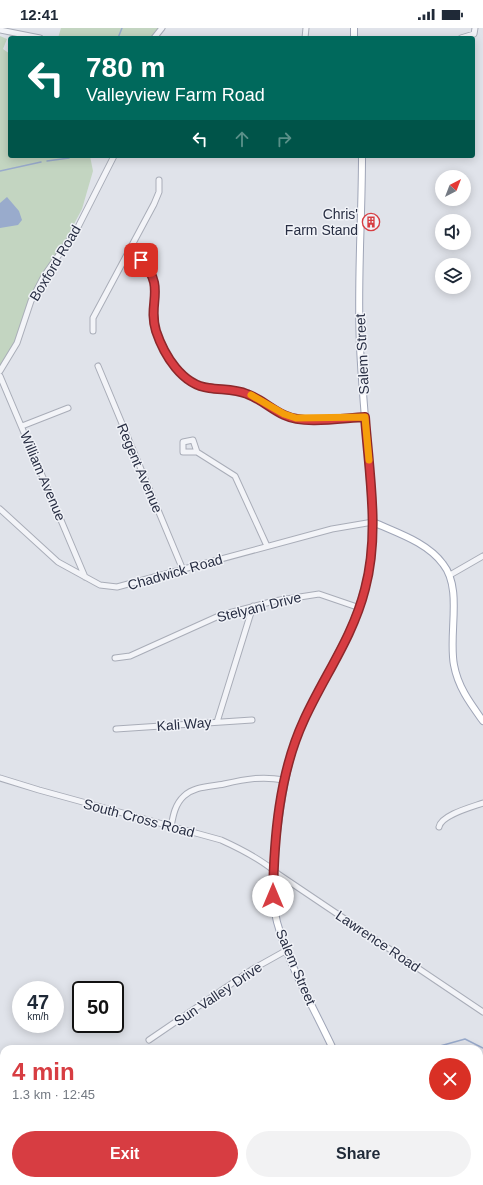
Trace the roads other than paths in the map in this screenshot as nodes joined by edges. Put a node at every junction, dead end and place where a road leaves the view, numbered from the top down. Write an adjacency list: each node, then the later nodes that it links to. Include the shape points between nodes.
1 (162, 28): 5 (street)
2 (0, 30): 4 (street)
3 (475, 30): 6 (street)
4 (30, 36)
5 (156, 36)
6 (464, 36)
7 (113, 158): 13 (street, Boxford Road, via 77,229 44,276 31,301 17,343)
8 (362, 158): 16 (main road, Salem Street, via 359,319)
9 (159, 180): 10 (street, via 159,192)
10 (128, 252): 11 (street, via 93,318); 16 (street, via 141,260 152,274 155,285 155,329 175,367 188,380 202,387 247,394 296,418)
11 (93, 331)
12 (98, 366): 23 (street, Regent Avenue)
13 (0, 371)
14 (0, 376): 17 (street, William Avenue)
15 (68, 408): 17 (street)
16 (365, 417): 20 (main road, Salem Street)
17 (22, 426): 25 (street, William Avenue)
18 (197, 452): 21 (street, via 235,476)
19 (0, 509): 25 (street, Chadwick Road, via 53,559)
20 (373, 522): 21 (street, Chadwick Road); 24 (main road, via 424,547 443,563); 27 (main road, Salem Street, via 372,553)
21 (267, 546): 23 (street, Chadwick Road)
22 (483, 556): 24 (street)
23 (183, 570): 25 (street, Chadwick Road, via 117,588 100,585)
24 (450, 575): 30 (main road, via 455,672 463,692)
25 (85, 577)
26 (253, 606): 27 (street, Stelyani Drive, via 319,594); 28 (street, Stelyani Drive, via 221,615 130,656); 31 (street)
27 (360, 608): 34 (main road, Salem Street, via 303,722)
28 (115, 658)
29 (252, 720): 31 (street, Kali Way)
30 (483, 721)
31 (217, 722): 32 (street, Kali Way)
32 (116, 729)
33 (0, 778): 36 (street, South Cross Road)
34 (284, 780): 36 (street, via 268,777 246,778 197,788 179,802); 38 (main road, Salem Street)
35 (483, 803): 37 (street, via 446,818)
36 (171, 827): 38 (street, South Cross Road, via 221,840)
37 (439, 827)
38 (273, 869): 39 (main road, Salem Street, via 274,909); 40 (street, Lawrence Road)
39 (287, 950): 41 (street, Sun Valley Drive, via 253,969); 42 (main road, Salem Street)
40 (483, 1012)
41 (149, 1040)
42 (331, 1045)

